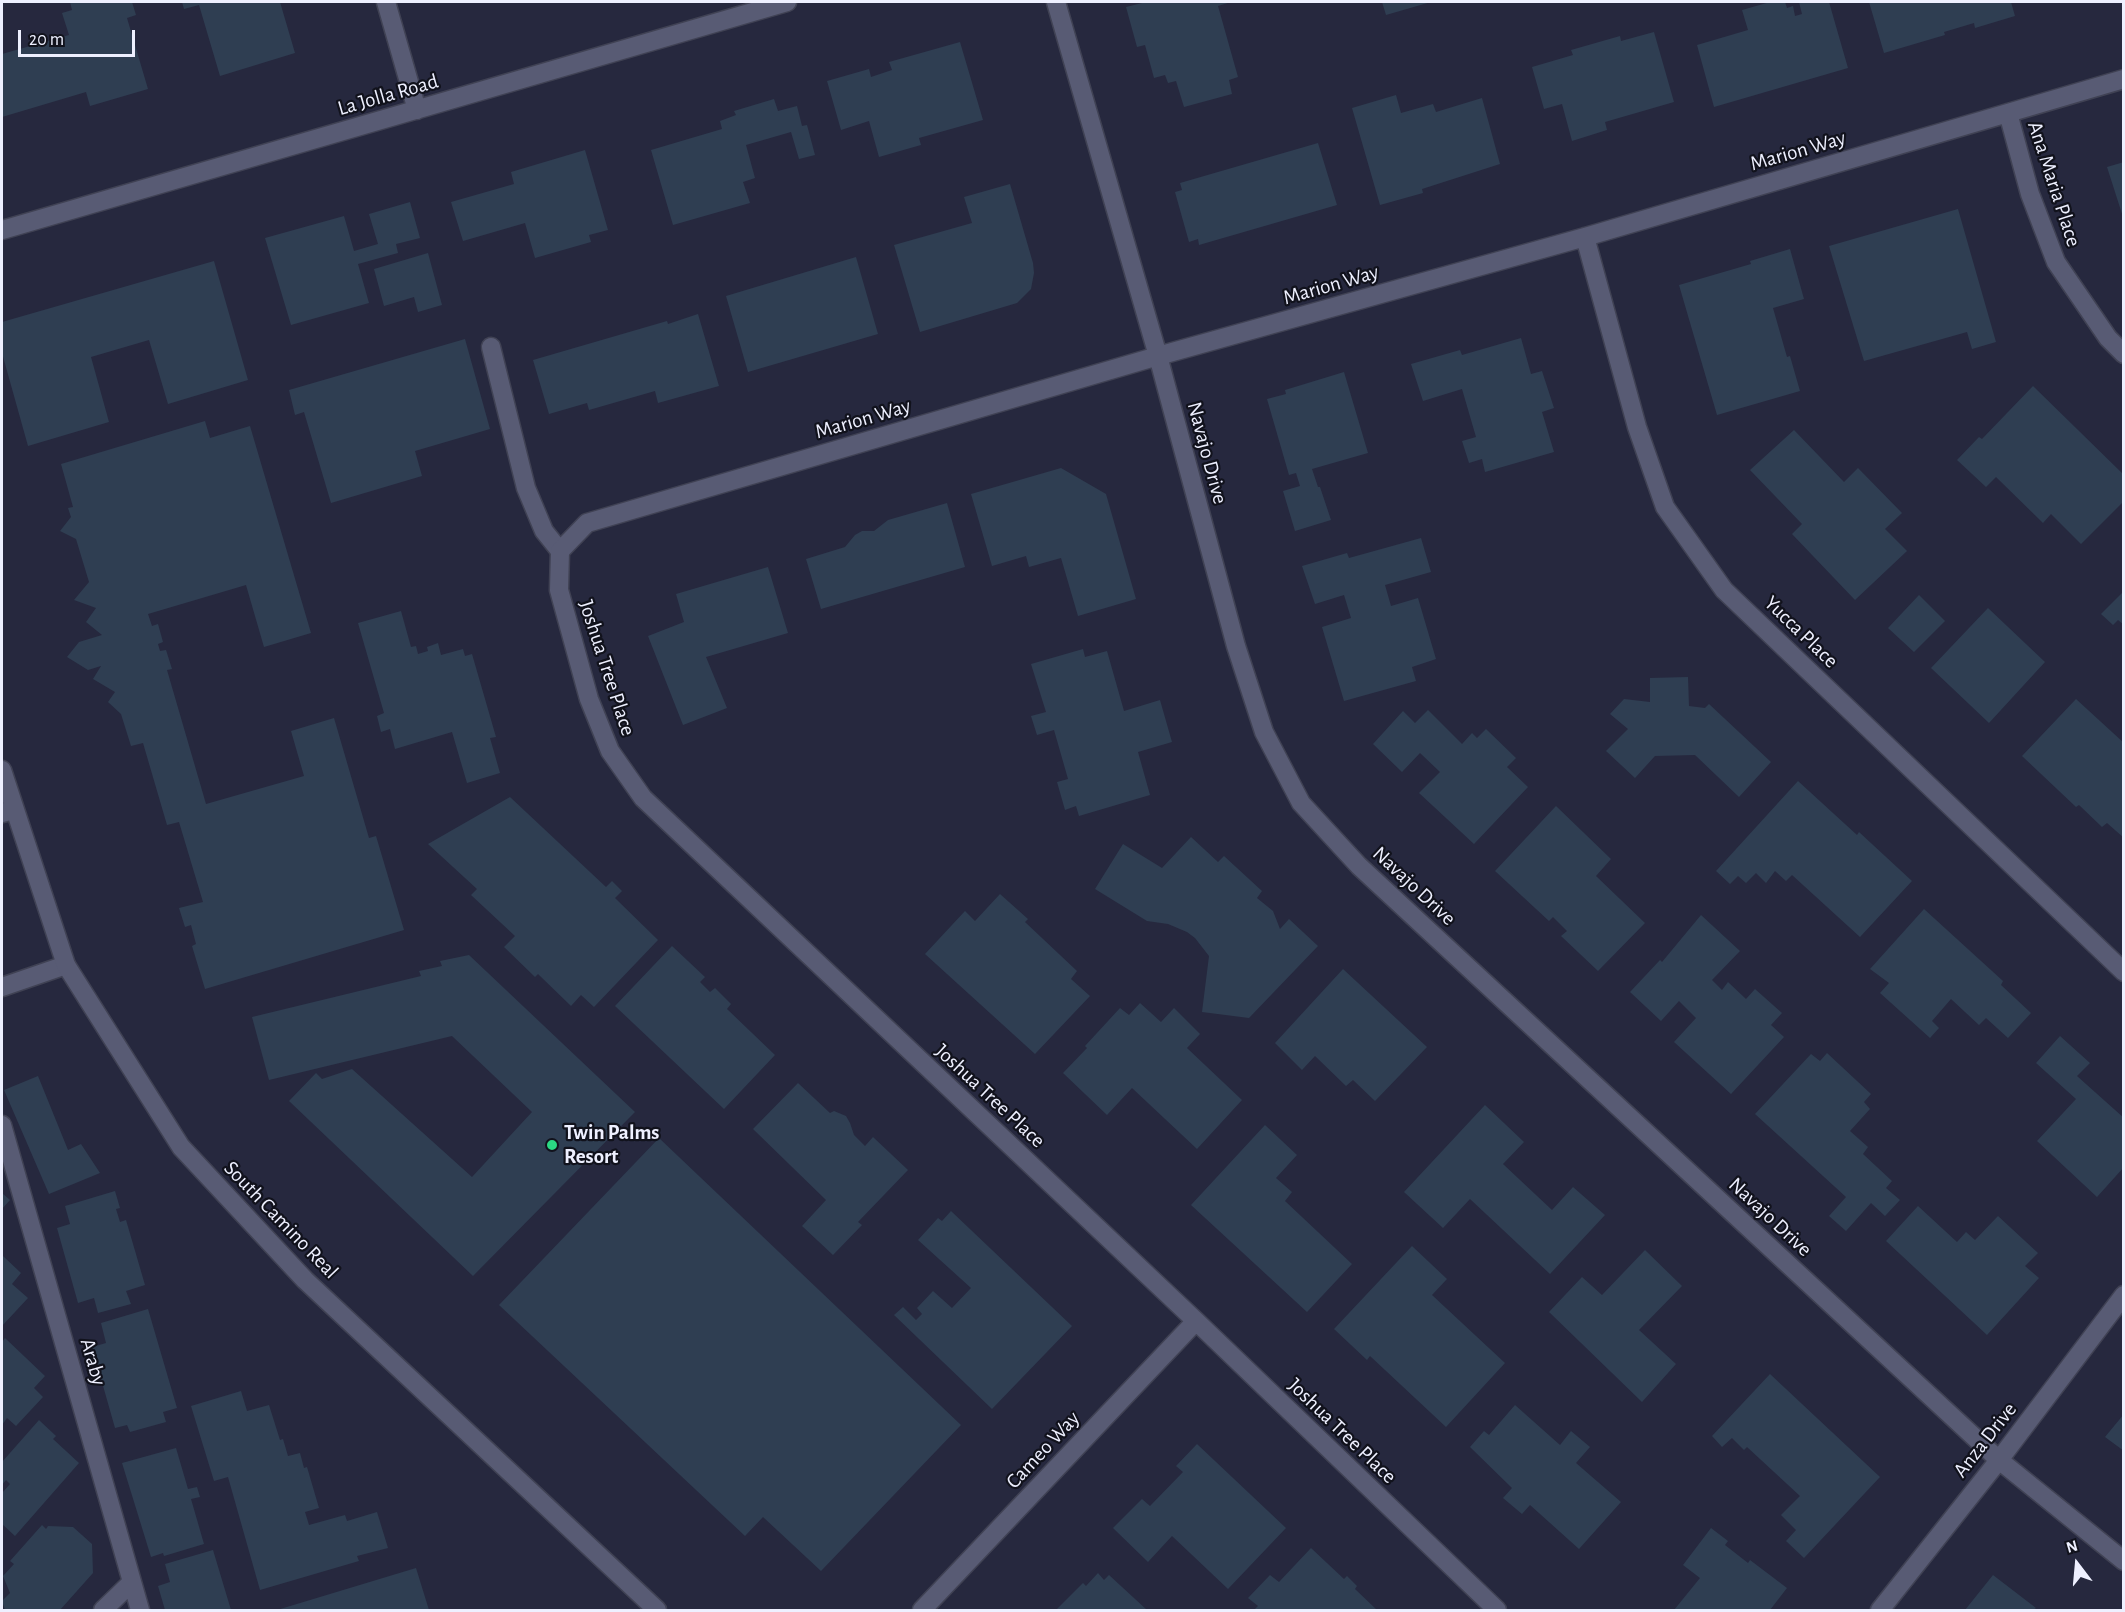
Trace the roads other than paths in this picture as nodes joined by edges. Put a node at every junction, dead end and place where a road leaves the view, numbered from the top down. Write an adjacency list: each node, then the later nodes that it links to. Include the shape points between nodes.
1 (386, 2): 5 (street)
2 (787, 2): 5 (street, La Jolla Road)
3 (1056, 2): 11 (street, Navajo Drive)
4 (2124, 79): 6 (street, Marion Way)
5 (417, 110): 7 (street, La Jolla Road)
6 (2008, 113): 8 (street, Marion Way); 10 (street, Ana Maria Place, via 2030,194 2056,262 2108,338)
7 (2, 230)
8 (1585, 237): 11 (street, Marion Way); 16 (street, Yucca Place, via 1637,427 1665,507 1724,590)
9 (491, 347): 12 (street, via 526,488 544,531)
10 (2124, 354)
11 (1158, 357): 12 (street, Marion Way, via 587,523); 21 (street, Navajo Drive, via 1264,732 1301,803 1367,874)
12 (560, 551): 20 (street, Joshua Tree Place, via 559,590 589,699 610,751 643,798)
13 (2, 770): 14 (street, South Camino Real)
14 (7, 812): 15 (street, South Camino Real)
15 (66, 965): 17 (street); 26 (street, South Camino Real, via 181,1147 305,1280)
16 (2124, 972)
17 (2, 987)
18 (2, 1125): 23 (street, Araby)
19 (2124, 1296): 21 (street, Anza Drive)
20 (1196, 1321): 27 (street, Cameo Way); 28 (street, Joshua Tree Place)
21 (1999, 1460): 22 (street, Navajo Drive); 29 (street, Anza Drive)
22 (2124, 1561)
23 (132, 1582): 24 (street); 25 (street, Araby)
24 (103, 1611)
25 (140, 1611)
26 (657, 1611)
27 (922, 1611)
28 (1497, 1611)
29 (1880, 1611)

